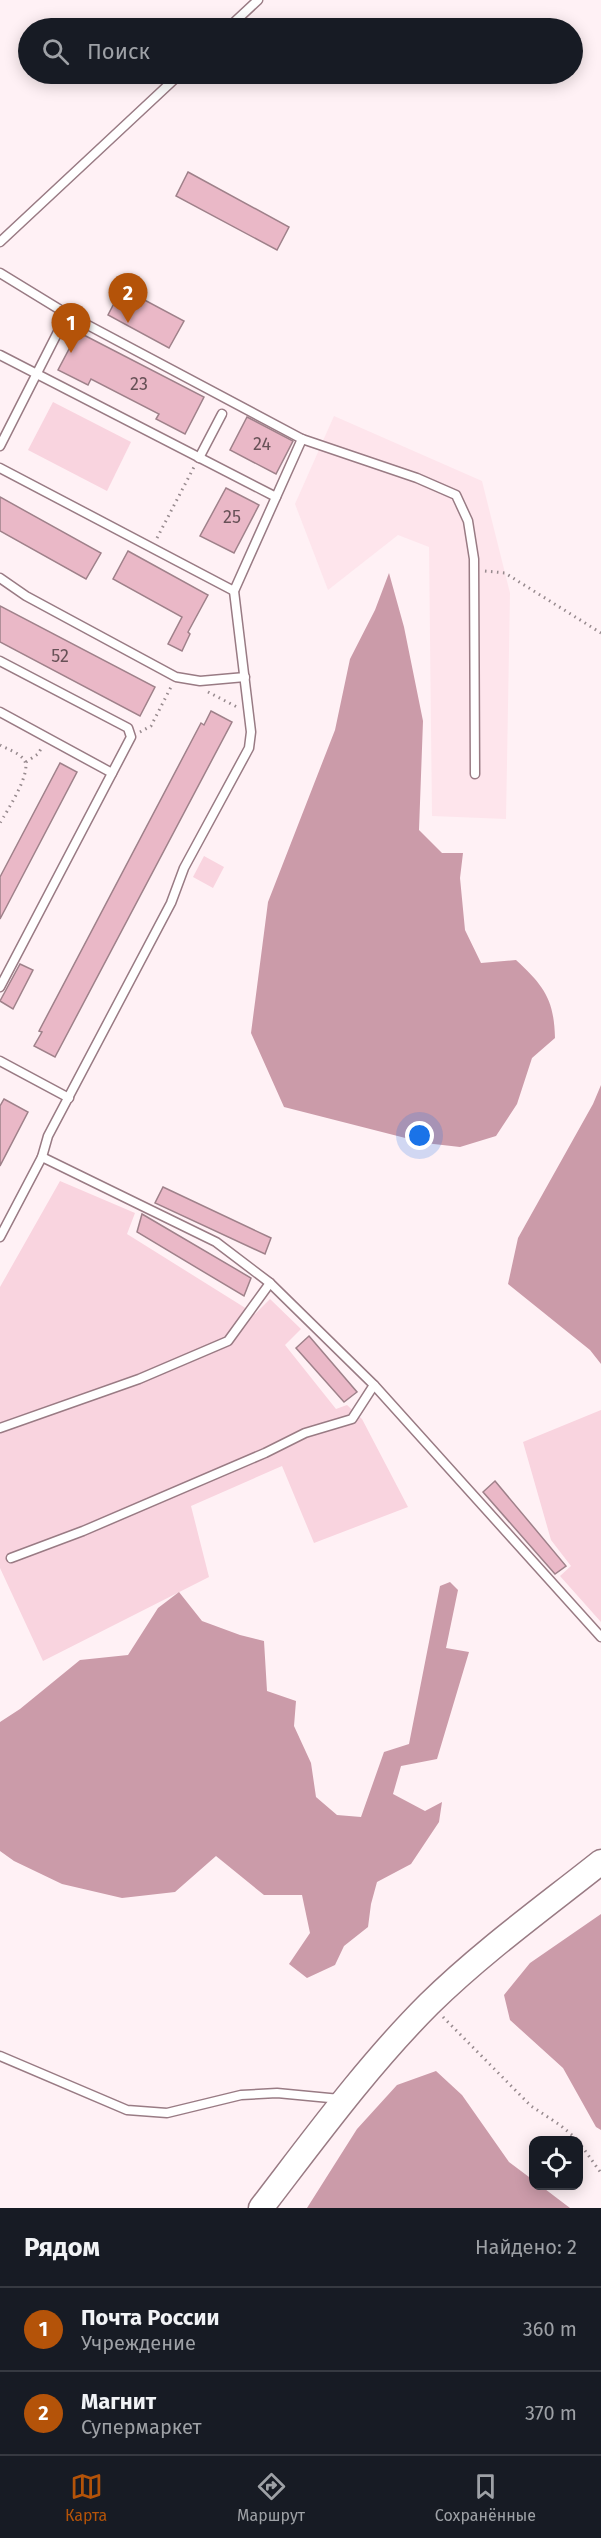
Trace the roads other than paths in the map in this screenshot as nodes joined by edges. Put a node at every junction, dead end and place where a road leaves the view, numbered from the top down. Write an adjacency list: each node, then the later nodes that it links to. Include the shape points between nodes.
1 (258, 0): 2 (lane)
2 (239, 18)
3 (169, 84): 4 (lane)
4 (0, 242)
5 (0, 273): 6 (lane)
6 (67, 314): 8 (lane); 10 (lane)
7 (1, 357): 8 (lane)
8 (37, 374): 11 (lane); 12 (lane)
9 (222, 414): 12 (lane)
10 (302, 439): 14 (lane); 21 (lane, via 456,495 468,521 474,571)
11 (0, 446)
12 (199, 458): 14 (lane)
13 (0, 468): 16 (lane)
14 (276, 497): 16 (lane)
15 (0, 578): 18 (lane, via 26,596 179,678 200,681)
16 (234, 591): 18 (lane)
17 (0, 661): 20 (lane, via 128,728 131,737)
18 (245, 677): 24 (lane, via 249,748)
19 (0, 712): 20 (lane)
20 (112, 772): 22 (lane)
21 (475, 774)
22 (0, 987)
23 (0, 1061): 24 (lane)
24 (69, 1098): 25 (lane, via 48,1136)
25 (42, 1157): 26 (lane); 27 (lane, via 216,1242)
26 (0, 1237)
27 (270, 1283): 28 (lane); 29 (lane, via 228,1341 139,1379)
28 (374, 1385): 30 (lane, via 352,1419 306,1433 83,1531); 31 (lane)
29 (0, 1428)
30 (11, 1558)
31 (601, 1636)
32 (601, 1862): 34 (street, via 505,1937 431,2003)
33 (0, 2056): 34 (lane, via 127,2110 167,2113 241,2095 277,2092)
34 (347, 2099): 35 (street)
35 (261, 2208)

